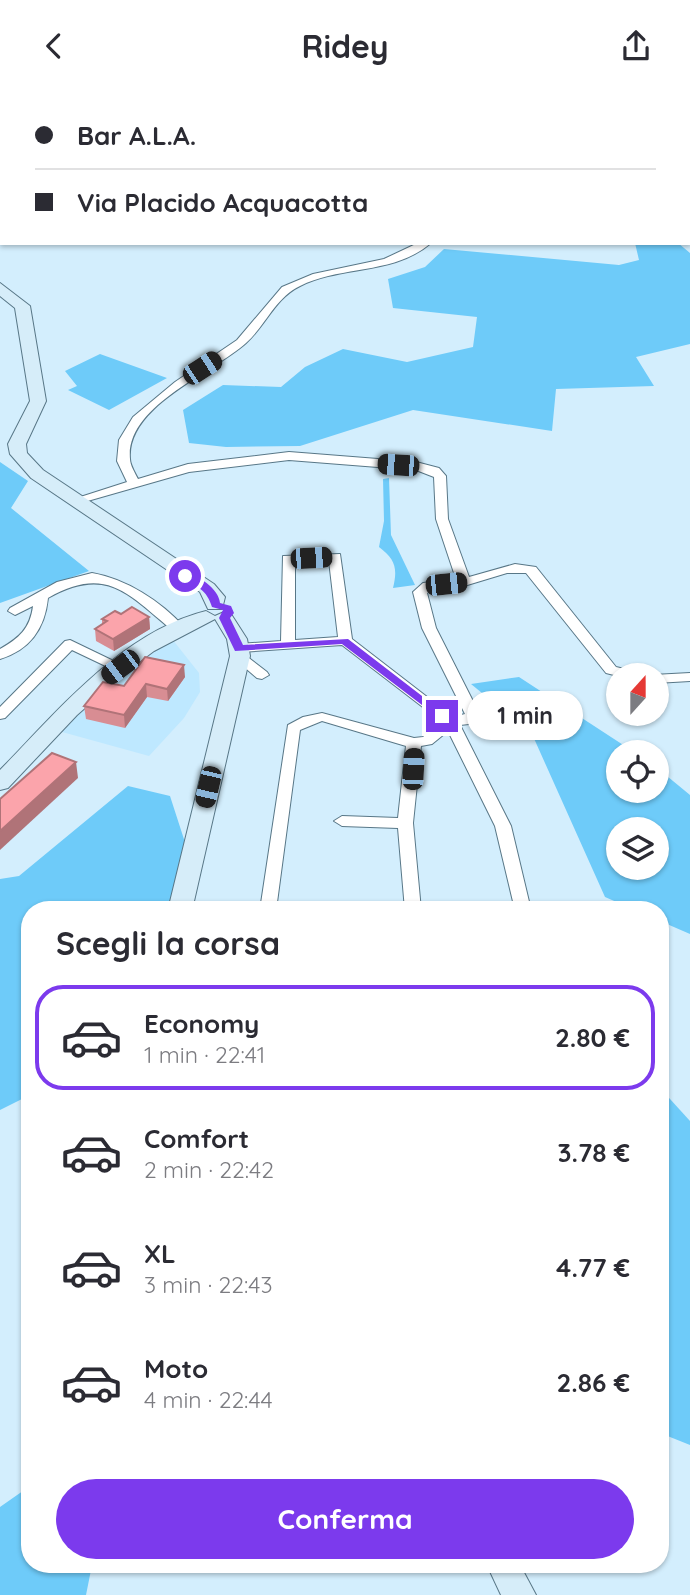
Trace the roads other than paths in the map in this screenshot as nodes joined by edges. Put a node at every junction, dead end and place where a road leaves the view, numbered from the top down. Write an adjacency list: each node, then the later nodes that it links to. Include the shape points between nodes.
1 (422, 245): 3 (street, via 385,262 309,277 280,292 242,341 143,413 122,451 122,468)
2 (0, 288): 4 (street, via 22,306 38,401 22,429 19,454 37,474)
3 (134, 483): 4 (street); 5 (street, via 187,468 289,456 435,471 440,476 442,519)
4 (77, 500): 8 (street, via 208,588 215,597)
5 (464, 582): 14 (street, via 511,567 531,570); 20 (street, via 428,586 420,592 429,628 473,715 464,721)
6 (41, 597): 7 (street); 9 (street, via 77,579 107,580); 13 (street, via 34,635)
7 (15, 611)
8 (215, 613): 9 (street); 12 (street, via 230,624)
9 (177, 627): 15 (street)
10 (345, 641): 11 (street); 11 (street, via 335,557 288,559); 20 (street)
11 (288, 645): 12 (street)
12 (239, 652): 16 (street); 25 (street)
13 (0, 655)
14 (606, 664)
15 (120, 667): 19 (street, via 70,644); 22 (street, via 93,686)
16 (262, 675)
17 (690, 677): 18 (street)
18 (669, 678)
19 (0, 715)
20 (446, 718): 21 (street, via 426,741); 28 (street, via 503,826)
21 (414, 743): 24 (street); 26 (street, via 337,719 307,720 293,728)
22 (0, 783)
23 (342, 821): 24 (street)
24 (405, 823): 27 (street)
25 (182, 901)
26 (269, 901)
27 (412, 901)
28 (521, 901)
29 (507, 1573): 30 (street)
30 (519, 1595)

